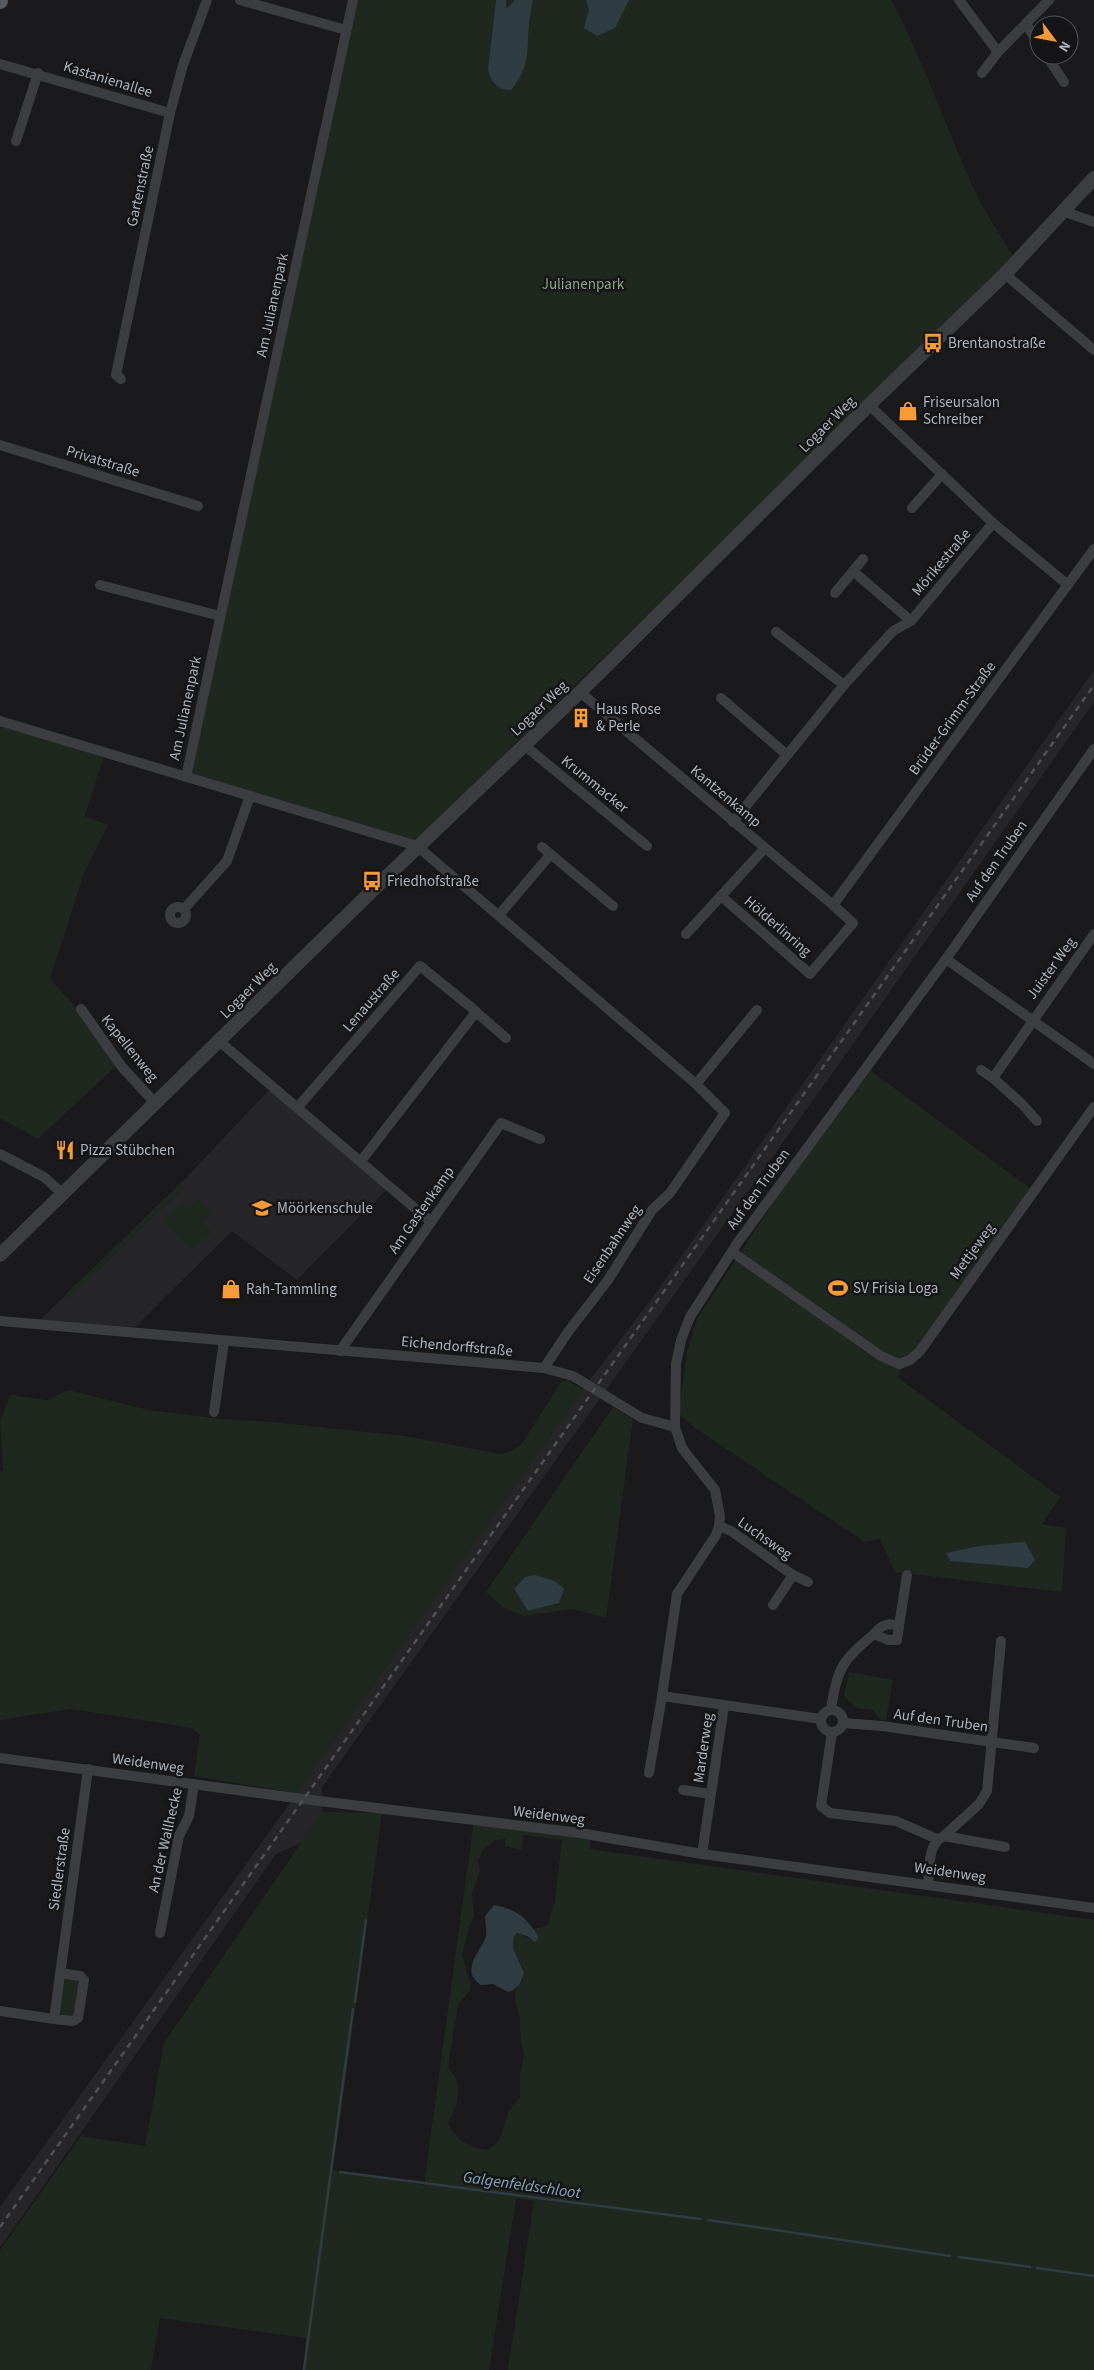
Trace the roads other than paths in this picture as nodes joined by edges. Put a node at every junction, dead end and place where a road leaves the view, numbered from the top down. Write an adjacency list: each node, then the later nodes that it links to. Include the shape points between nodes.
1 (207, 0): 15 (street, Gartenstraße)
2 (240, 0): 8 (street)
3 (353, 0): 8 (street, Am Julianenpark)
4 (959, 0): 9 (street)
5 (1049, 0): 6 (street)
6 (1026, 24): 7 (street); 9 (street)
7 (1029, 29)
8 (346, 30): 35 (street, Am Julianenpark)
9 (998, 52): 12 (street)
10 (0, 64): 13 (street, Kastanienallee)
11 (1053, 65): 14 (street)
12 (982, 73)
13 (38, 74): 15 (street, Kastanienallee); 16 (street)
14 (1064, 82)
15 (170, 113): 22 (street, Gartenstraße, via 116,375)
16 (16, 140)
17 (1094, 178): 18 (street, Logaer Weg)
18 (1065, 212): 19 (street); 20 (street, Logaer Weg)
19 (1094, 222)
20 (1005, 274): 21 (street); 23 (street, Logaer Weg)
21 (1094, 350)
22 (121, 380)
23 (869, 405): 25 (street); 39 (street, Logaer Weg)
24 (0, 444): 26 (street, Privatstraße)
25 (942, 474): 27 (street); 28 (street)
26 (198, 506)
27 (912, 508)
28 (993, 523): 33 (street); 36 (street, Mörikestraße)
29 (1094, 549): 33 (street, Brüder-Grimm-Straße)
30 (863, 559): 31 (street)
31 (853, 571): 34 (street); 36 (street)
32 (100, 585): 35 (street)
33 (1068, 585): 52 (street, Brüder-Grimm-Straße)
34 (835, 593)
35 (220, 616): 45 (street, Am Julianenpark)
36 (911, 621): 38 (street, Mörikestraße, via 893,631)
37 (776, 632): 38 (street)
38 (844, 686): 44 (street, Mörikestraße)
39 (580, 692): 42 (street, Logaer Weg); 47 (street, Kantzenkamp)
40 (721, 698): 44 (street)
41 (0, 721): 45 (street)
42 (524, 745): 48 (street, Logaer Weg); 49 (street, Krummacker)
43 (1094, 750): 59 (street, Auf den Truben)
44 (787, 754): 47 (street, Mörikestraße)
45 (186, 777): 46 (street)
46 (250, 796): 48 (street); 54 (street, via 227,861)
47 (733, 822): 50 (street, Kantzenkamp)
48 (418, 846): 55 (street); 65 (street, Logaer Weg)
49 (647, 846)
50 (765, 848): 51 (street, Hölderlinring); 52 (street, Kantzenkamp)
51 (721, 896): 56 (street, Hölderlinring, via 810,974); 57 (street, Hölderlinring)
52 (833, 905): 56 (street, Kantzenkamp)
53 (613, 906): 55 (street, via 546,851)
54 (184, 909)
55 (499, 915): 69 (street)
56 (853, 924)
57 (686, 934)
58 (1094, 934): 63 (street, Juister Weg)
59 (946, 959): 63 (street); 79 (street, Auf den Truben)
60 (80, 1009): 70 (street, Kapellenweg, via 122,1067)
61 (757, 1010): 69 (street)
62 (476, 1012): 64 (street, Lenaustraße); 72 (street, Lenaustraße, via 420,966); 76 (street)
63 (1033, 1019): 66 (street); 68 (street, Juister Weg)
64 (506, 1038)
65 (219, 1041): 70 (street, Logaer Weg); 72 (street)
66 (1094, 1064)
67 (981, 1070): 68 (street)
68 (993, 1078): 73 (street)
69 (696, 1084): 84 (street, Eisenbahnweg, via 725,1113 670,1193 652,1210 608,1280)
70 (156, 1104): 77 (street, Logaer Weg)
71 (1094, 1107): 79 (street, Mettjeweg, via 920,1351 910,1360 899,1364 880,1356)
72 (297, 1108): 76 (street)
73 (1037, 1121)
74 (540, 1140): 78 (street, Am Gastenkamp, via 501,1123)
75 (0, 1154): 77 (street, via 44,1177)
76 (361, 1161): 78 (street)
77 (63, 1194): 80 (street, Logaer Weg)
78 (431, 1222): 83 (street, Am Gastenkamp)
79 (732, 1252): 86 (street, Auf den Truben, via 696,1307 681,1340 675,1382)
80 (0, 1255)
81 (0, 1321): 82 (street, Eichendorffstraße)
82 (224, 1341): 83 (street, Eichendorffstraße); 85 (street)
83 (340, 1351): 84 (street, Eichendorffstraße)
84 (544, 1368): 86 (street, Eichendorffstraße, via 573,1376 642,1418)
85 (214, 1412)
86 (675, 1427): 87 (street, Auf den Truben, via 682,1448 715,1490)
87 (719, 1526): 88 (street, Luchsweg); 95 (street, via 677,1594)
88 (793, 1575): 90 (street, Luchsweg); 91 (street, Luchsweg)
89 (907, 1575): 92 (street)
90 (808, 1582)
91 (773, 1605)
92 (899, 1626): 93 (street, via 890,1623 881,1626); 93 (street, via 896,1640)
93 (874, 1634): 97 (street, via 840,1668)
94 (1001, 1641): 101 (street)
95 (662, 1696): 96 (street); 105 (street)
96 (724, 1706): 98 (street); 108 (street, Marderweg)
97 (832, 1709): 98 (street, via 824,1712); 99 (street, via 841,1713)
98 (821, 1719): 100 (street, via 823,1728)
99 (843, 1722): 100 (street, via 839,1730); 101 (street, Auf den Truben)
100 (832, 1732): 109 (street, via 821,1806 824,1810 896,1821)
101 (991, 1742): 102 (street, Auf den Truben); 109 (street, via 987,1791 980,1804)
102 (1034, 1748)
103 (0, 1758): 104 (street, Weidenweg)
104 (88, 1769): 106 (street, Weidenweg); 115 (street, Siedlerstraße)
105 (649, 1773)
106 (194, 1784): 111 (street, Weidenweg, via 580,1833); 114 (street, An der Wallhecke, via 189,1816 179,1836)
107 (683, 1790): 108 (street, Marderweg)
108 (711, 1794): 111 (street, Marderweg)
109 (940, 1838): 110 (street); 112 (street, via 933,1845)
110 (1005, 1847)
111 (702, 1854): 112 (street, Weidenweg)
112 (928, 1884): 113 (street, Weidenweg)
113 (1094, 1908)
114 (160, 1933)
115 (60, 1973): 117 (street, Siedlerstraße); 117 (street, via 80,1976 84,1980 78,2018 74,2021)
116 (0, 2011): 117 (street)
117 (54, 2019)

